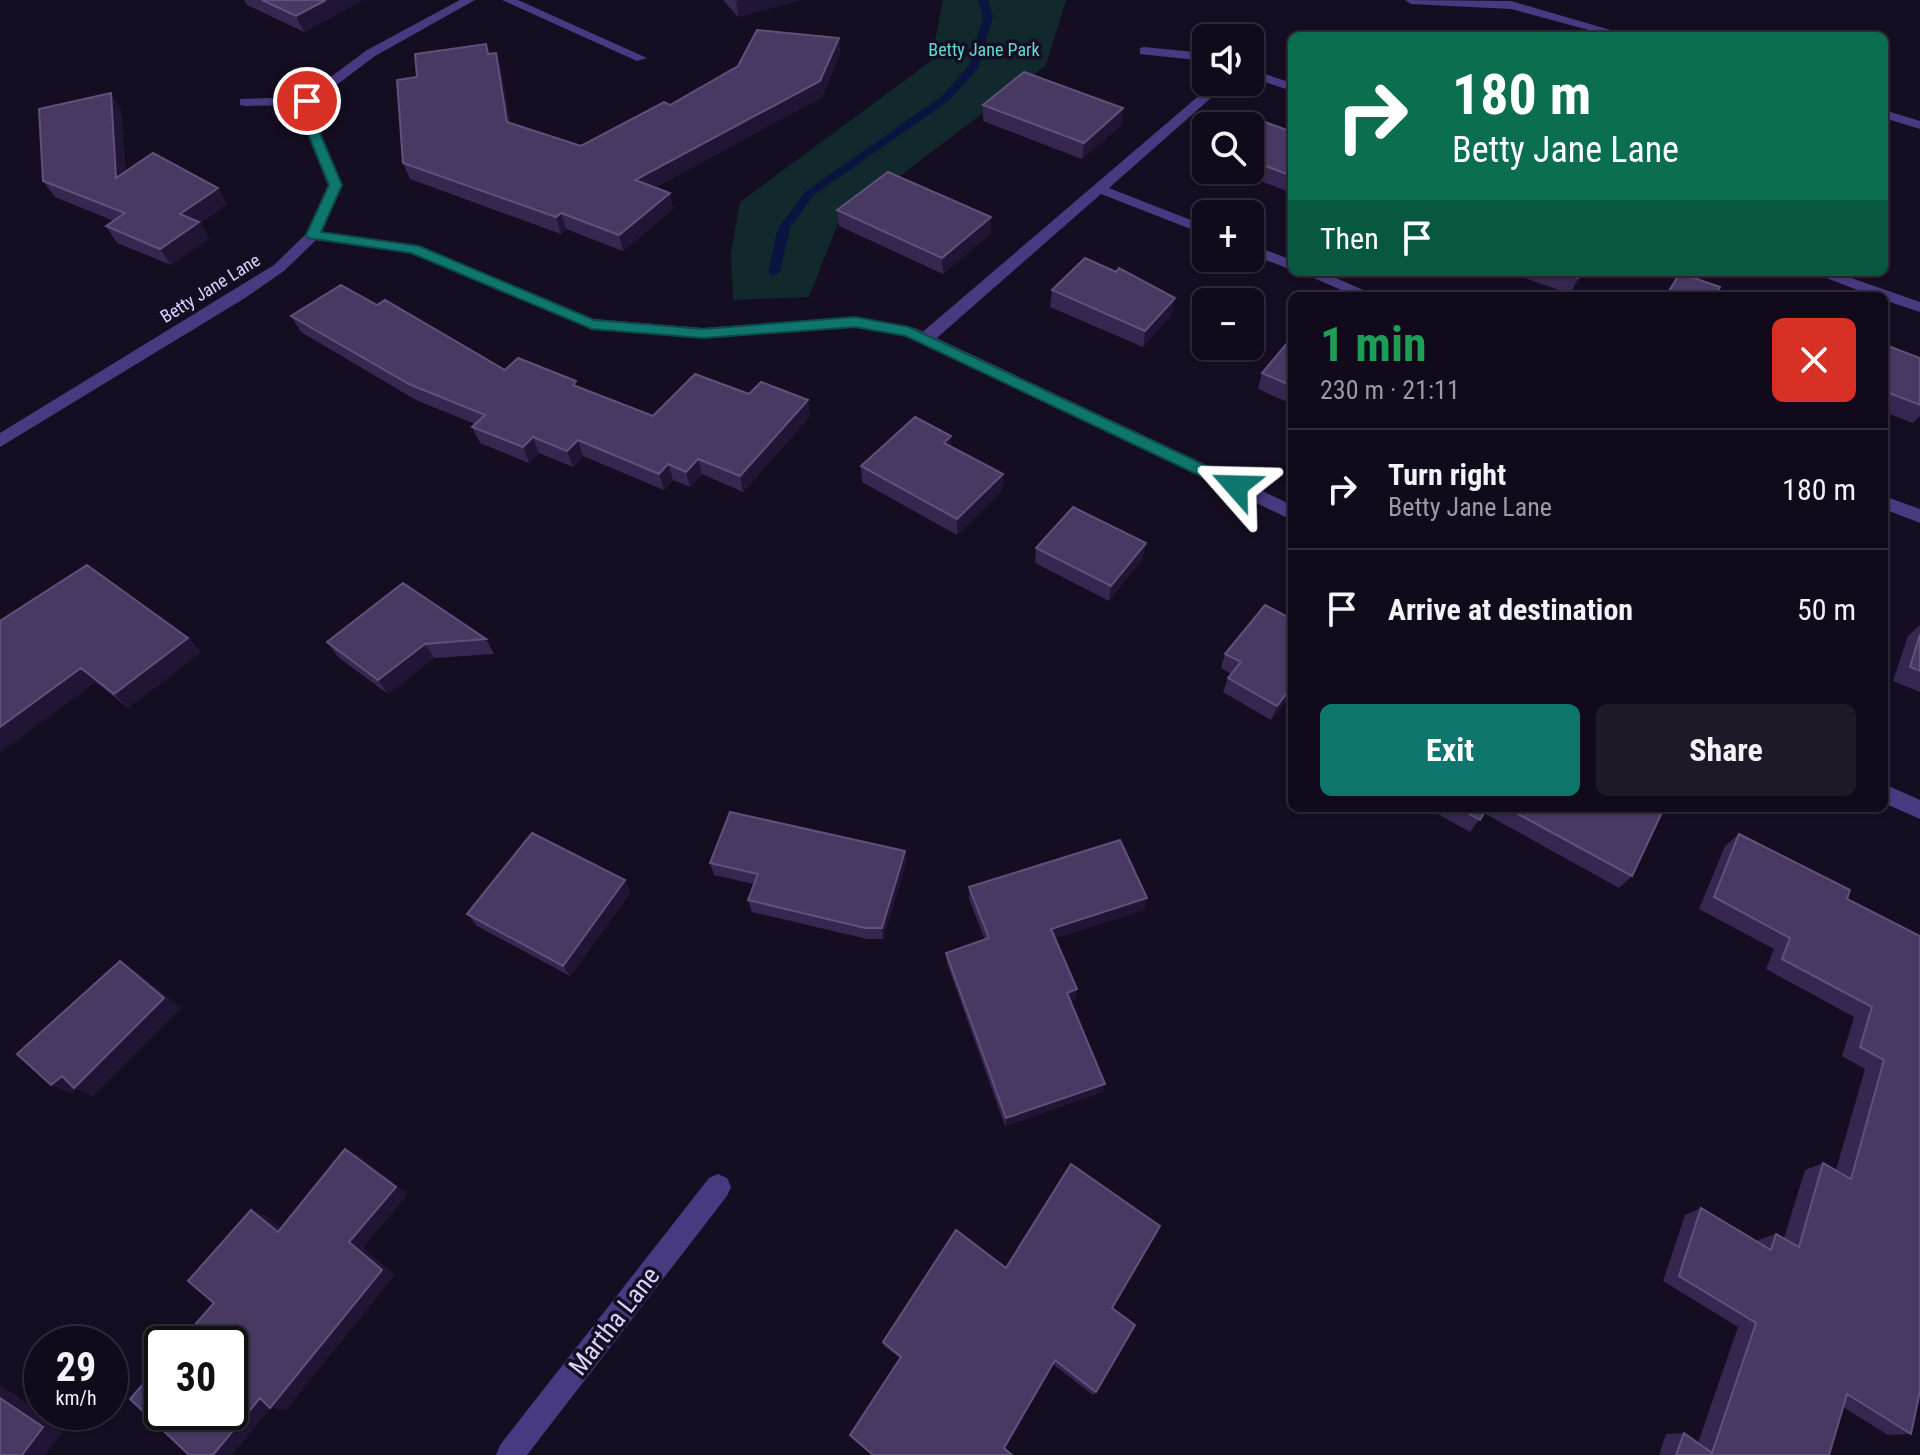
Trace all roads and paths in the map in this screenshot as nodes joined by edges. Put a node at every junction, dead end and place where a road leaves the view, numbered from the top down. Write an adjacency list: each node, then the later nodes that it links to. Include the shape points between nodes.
1 (469, 0): 11 (street, via 371,53)
2 (508, 0): 7 (street)
3 (1411, 0): 4 (street, via 1511,5)
4 (1610, 32)
5 (1144, 51): 6 (street)
6 (1192, 56)
7 (641, 58)
8 (1264, 78): 9 (street)
9 (1288, 86)
10 (1207, 96): 15 (street)
11 (307, 101): 12 (street); 17 (street, Betty Jane Lane, via 335,185)
12 (245, 102)
13 (1888, 115): 14 (street)
14 (1920, 125)
15 (1100, 189): 16 (street); 26 (street)
16 (1192, 225)
17 (313, 235): 26 (street, via 414,249 592,324 703,333 855,322); 27 (street, Betty Jane Lane, via 240,295)
18 (1264, 254): 19 (street)
19 (1288, 263)
20 (1318, 276): 22 (street)
21 (1831, 276): 23 (street)
22 (1359, 292)
23 (1877, 292)
24 (1888, 296): 25 (street)
25 (1920, 307)
26 (925, 339): 29 (street)
27 (0, 441)
28 (1888, 504): 30 (street)
29 (1288, 511)
30 (1920, 516)
31 (1888, 795): 32 (street)
32 (1920, 810)
33 (718, 1187): 34 (street, Martha Lane)
34 (510, 1455)

